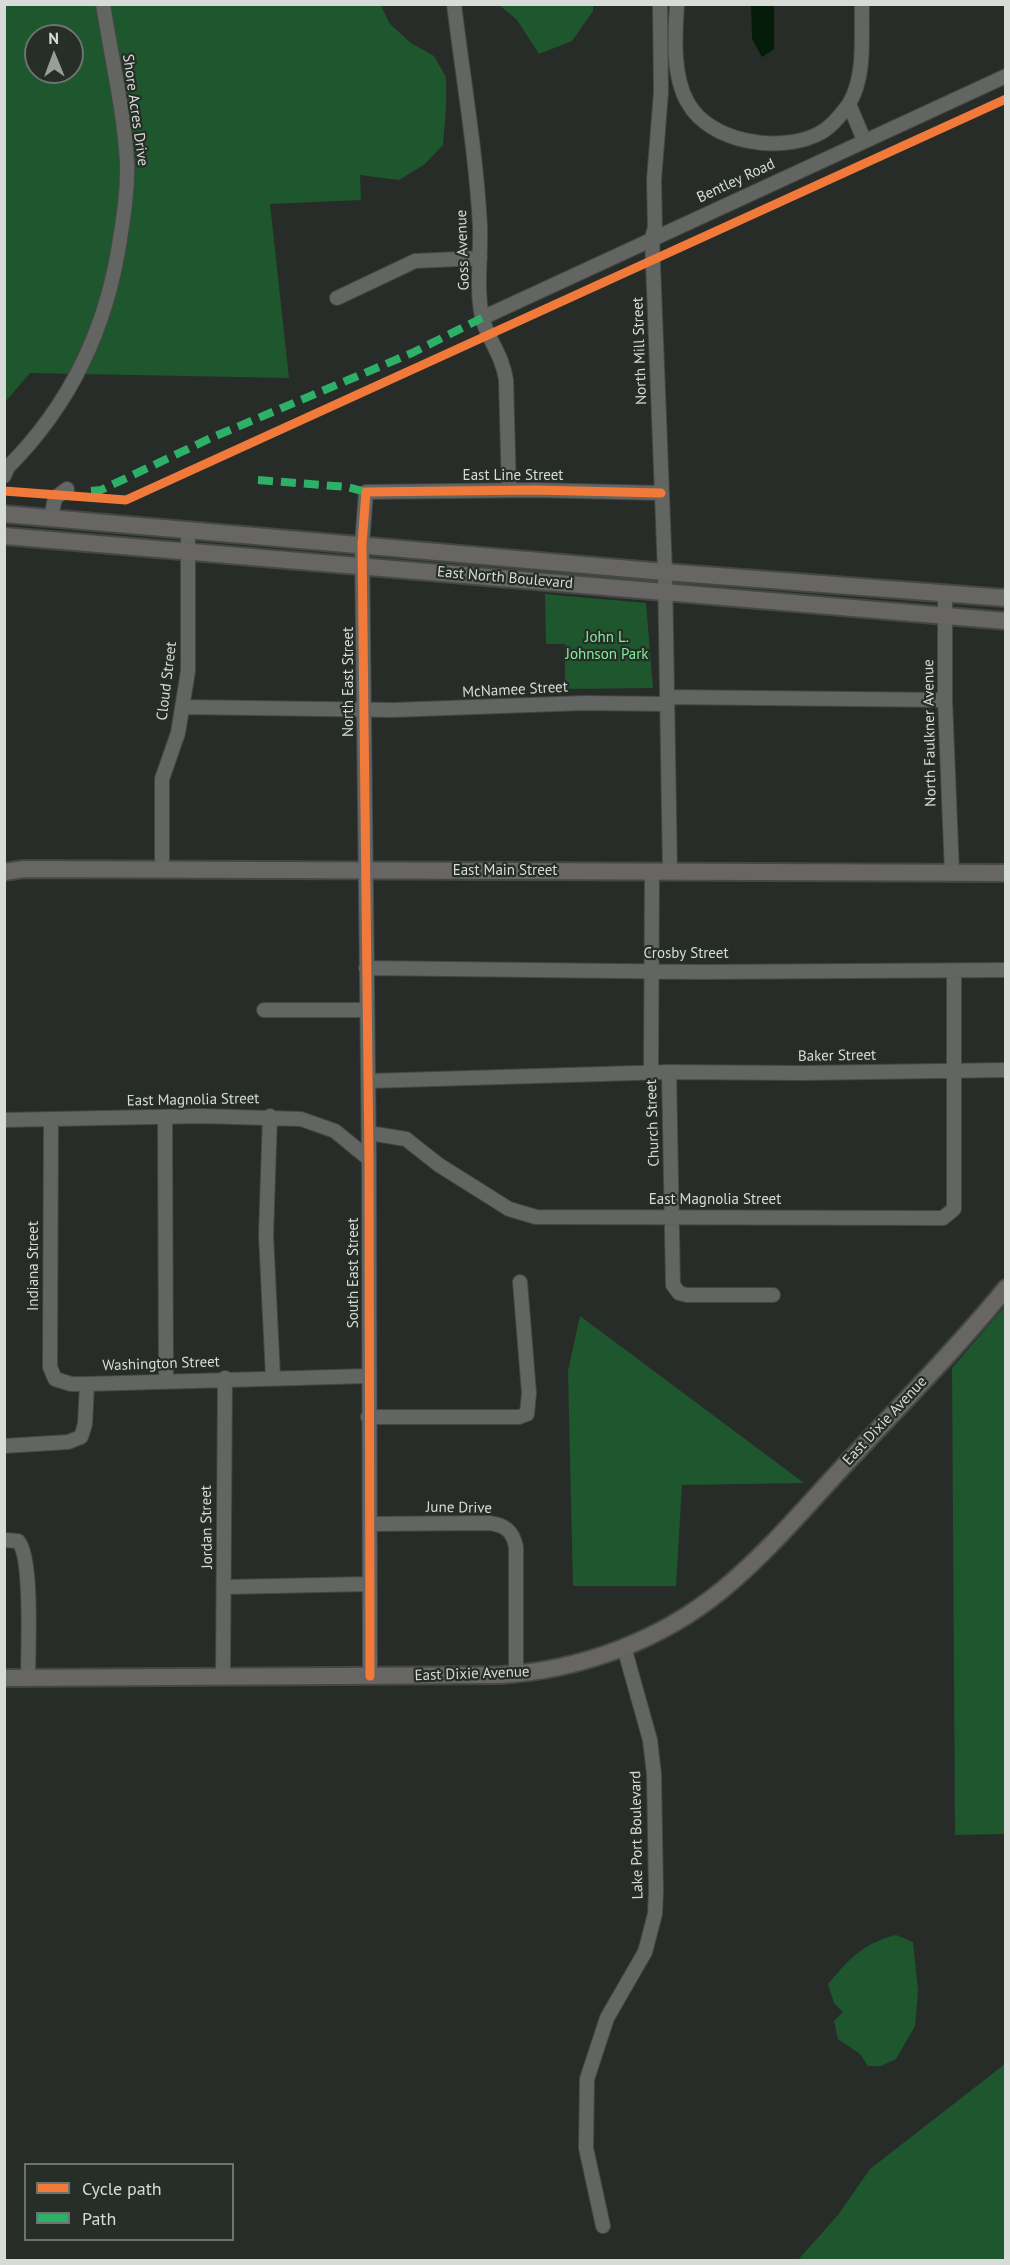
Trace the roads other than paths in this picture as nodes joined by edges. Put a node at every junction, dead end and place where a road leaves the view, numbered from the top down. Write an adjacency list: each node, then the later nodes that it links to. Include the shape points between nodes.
1 (103, 4): 13 (street, Shore Acres Drive, via 127,161 117,258 104,312 81,370 52,417)
2 (454, 4): 10 (street, Goss Avenue, via 476,173)
3 (660, 4): 9 (street, North Mill Street, via 661,92)
4 (677, 4): 7 (street, via 676,46 682,88 689,106 712,127 748,141 802,140 824,130)
5 (862, 4): 7 (street, via 861,63)
6 (1005, 76): 8 (street, Bentley Road)
7 (849, 104): 8 (street)
8 (864, 140): 9 (street, Bentley Road)
9 (652, 238): 12 (street, Bentley Road); 17 (street, North Mill Street)
10 (480, 258): 11 (street, via 415,261); 12 (street, Goss Avenue)
11 (337, 298)
12 (482, 318): 15 (street, Goss Avenue, via 504,364)
13 (4, 476)
14 (67, 489): 19 (street, via 55,498)
15 (509, 490): 16 (street, East Line Street); 17 (street, East Line Street)
16 (366, 492): 22 (street, North East Street)
17 (661, 493): 25 (street, North Mill Street)
18 (4, 514): 19 (main road, East North Boulevard)
19 (51, 518): 20 (main road, East North Boulevard)
20 (188, 529): 22 (main road, East North Boulevard); 23 (street, Cloud Street)
21 (4, 536): 23 (main road, East North Boulevard)
22 (363, 544): 24 (street, North East Street); 25 (main road, East North Boulevard)
23 (188, 552): 24 (main road, East North Boulevard); 33 (street, Cloud Street, via 189,643)
24 (363, 566): 26 (main road, East North Boulevard); 34 (street, North East Street)
25 (665, 572): 26 (street, North Mill Street); 27 (main road, East North Boulevard)
26 (666, 591): 29 (main road, East North Boulevard); 32 (street, North Mill Street)
27 (945, 593): 28 (main road, East North Boulevard); 29 (street, North Faulkner Avenue)
28 (1005, 598)
29 (944, 616): 30 (main road, East North Boulevard); 31 (street, North Faulkner Avenue)
30 (1005, 621)
31 (945, 700): 32 (street, McNamee Street); 40 (street, North Faulkner Avenue)
32 (667, 701): 34 (street, McNamee Street); 39 (street, North Mill Street)
33 (183, 707): 34 (street, McNamee Street); 35 (street, Cloud Street, via 162,779)
34 (365, 710): 36 (street, North East Street)
35 (162, 870): 36 (main road, East Main Street); 37 (main road, East Main Street)
36 (366, 871): 38 (main road, East Main Street); 42 (street, South East Street)
37 (4, 872)
38 (652, 872): 39 (main road, East Main Street); 44 (street, Church Street)
39 (670, 872): 40 (main road, East Main Street)
40 (952, 873): 41 (main road, East Main Street)
41 (1005, 873)
42 (366, 968): 44 (street, Crosby Street); 47 (street, South East Street)
43 (1005, 970): 45 (street, Crosby Street)
44 (653, 971): 45 (street, Crosby Street); 50 (street, Church Street)
45 (954, 971): 49 (street)
46 (264, 1010): 47 (street)
47 (367, 1010): 52 (street, South East Street)
48 (1005, 1070): 49 (street, Baker Street)
49 (954, 1071): 51 (street, Baker Street); 59 (street, East Magnolia Street, via 954,1209 944,1218)
50 (651, 1072): 51 (street, Church Street); 52 (street)
51 (669, 1072): 59 (street, Church Street)
52 (368, 1081): 57 (street, South East Street)
53 (270, 1116): 54 (street, East Magnolia Street); 58 (street, East Magnolia Street, via 323,1125); 64 (street, via 266,1235)
54 (165, 1117): 56 (street, East Magnolia Street); 66 (street)
55 (4, 1120): 56 (street, East Magnolia Street)
56 (51, 1120): 67 (street, Indiana Street, via 50,1367 59,1382)
57 (369, 1133): 58 (street, South East Street); 59 (street, East Magnolia Street, via 406,1138 439,1165 509,1209 536,1217)
58 (369, 1159): 63 (street, South East Street)
59 (671, 1216): 62 (street, Church Street, via 673,1285 679,1293)
60 (520, 1282): 68 (street, via 528,1414 453,1418)
61 (1005, 1288): 74 (main road, East Dixie Avenue, via 962,1339 737,1577 685,1617)
62 (773, 1295)
63 (368, 1376): 64 (street, Washington Street); 68 (street, South East Street)
64 (273, 1377): 65 (street, Washington Street)
65 (225, 1378): 66 (street, Washington Street); 73 (street, Jordan Street)
66 (166, 1380): 67 (street, Washington Street)
67 (87, 1384): 69 (street, Washington Street, via 81,1437 68,1442)
68 (368, 1416): 70 (street, South East Street)
69 (4, 1446)
70 (370, 1524): 72 (street, South East Street); 75 (street, June Drive, via 489,1523 499,1524 512,1533 516,1547)
71 (4, 1540): 79 (street, via 18,1541 23,1547 27,1569)
72 (369, 1584): 73 (street); 77 (street, South East Street)
73 (225, 1587): 76 (street, Jordan Street)
74 (624, 1647): 75 (main road, East Dixie Avenue, via 570,1665); 80 (street, Lake Port Boulevard, via 650,1740 656,1891 645,1952 607,2018 587,2079 586,2148)
75 (516, 1674): 77 (main road, East Dixie Avenue)
76 (223, 1676): 77 (main road, East Dixie Avenue); 79 (main road, East Dixie Avenue)
77 (370, 1676)
78 (4, 1678): 79 (main road, East Dixie Avenue)
79 (28, 1678)
80 (603, 2226)

